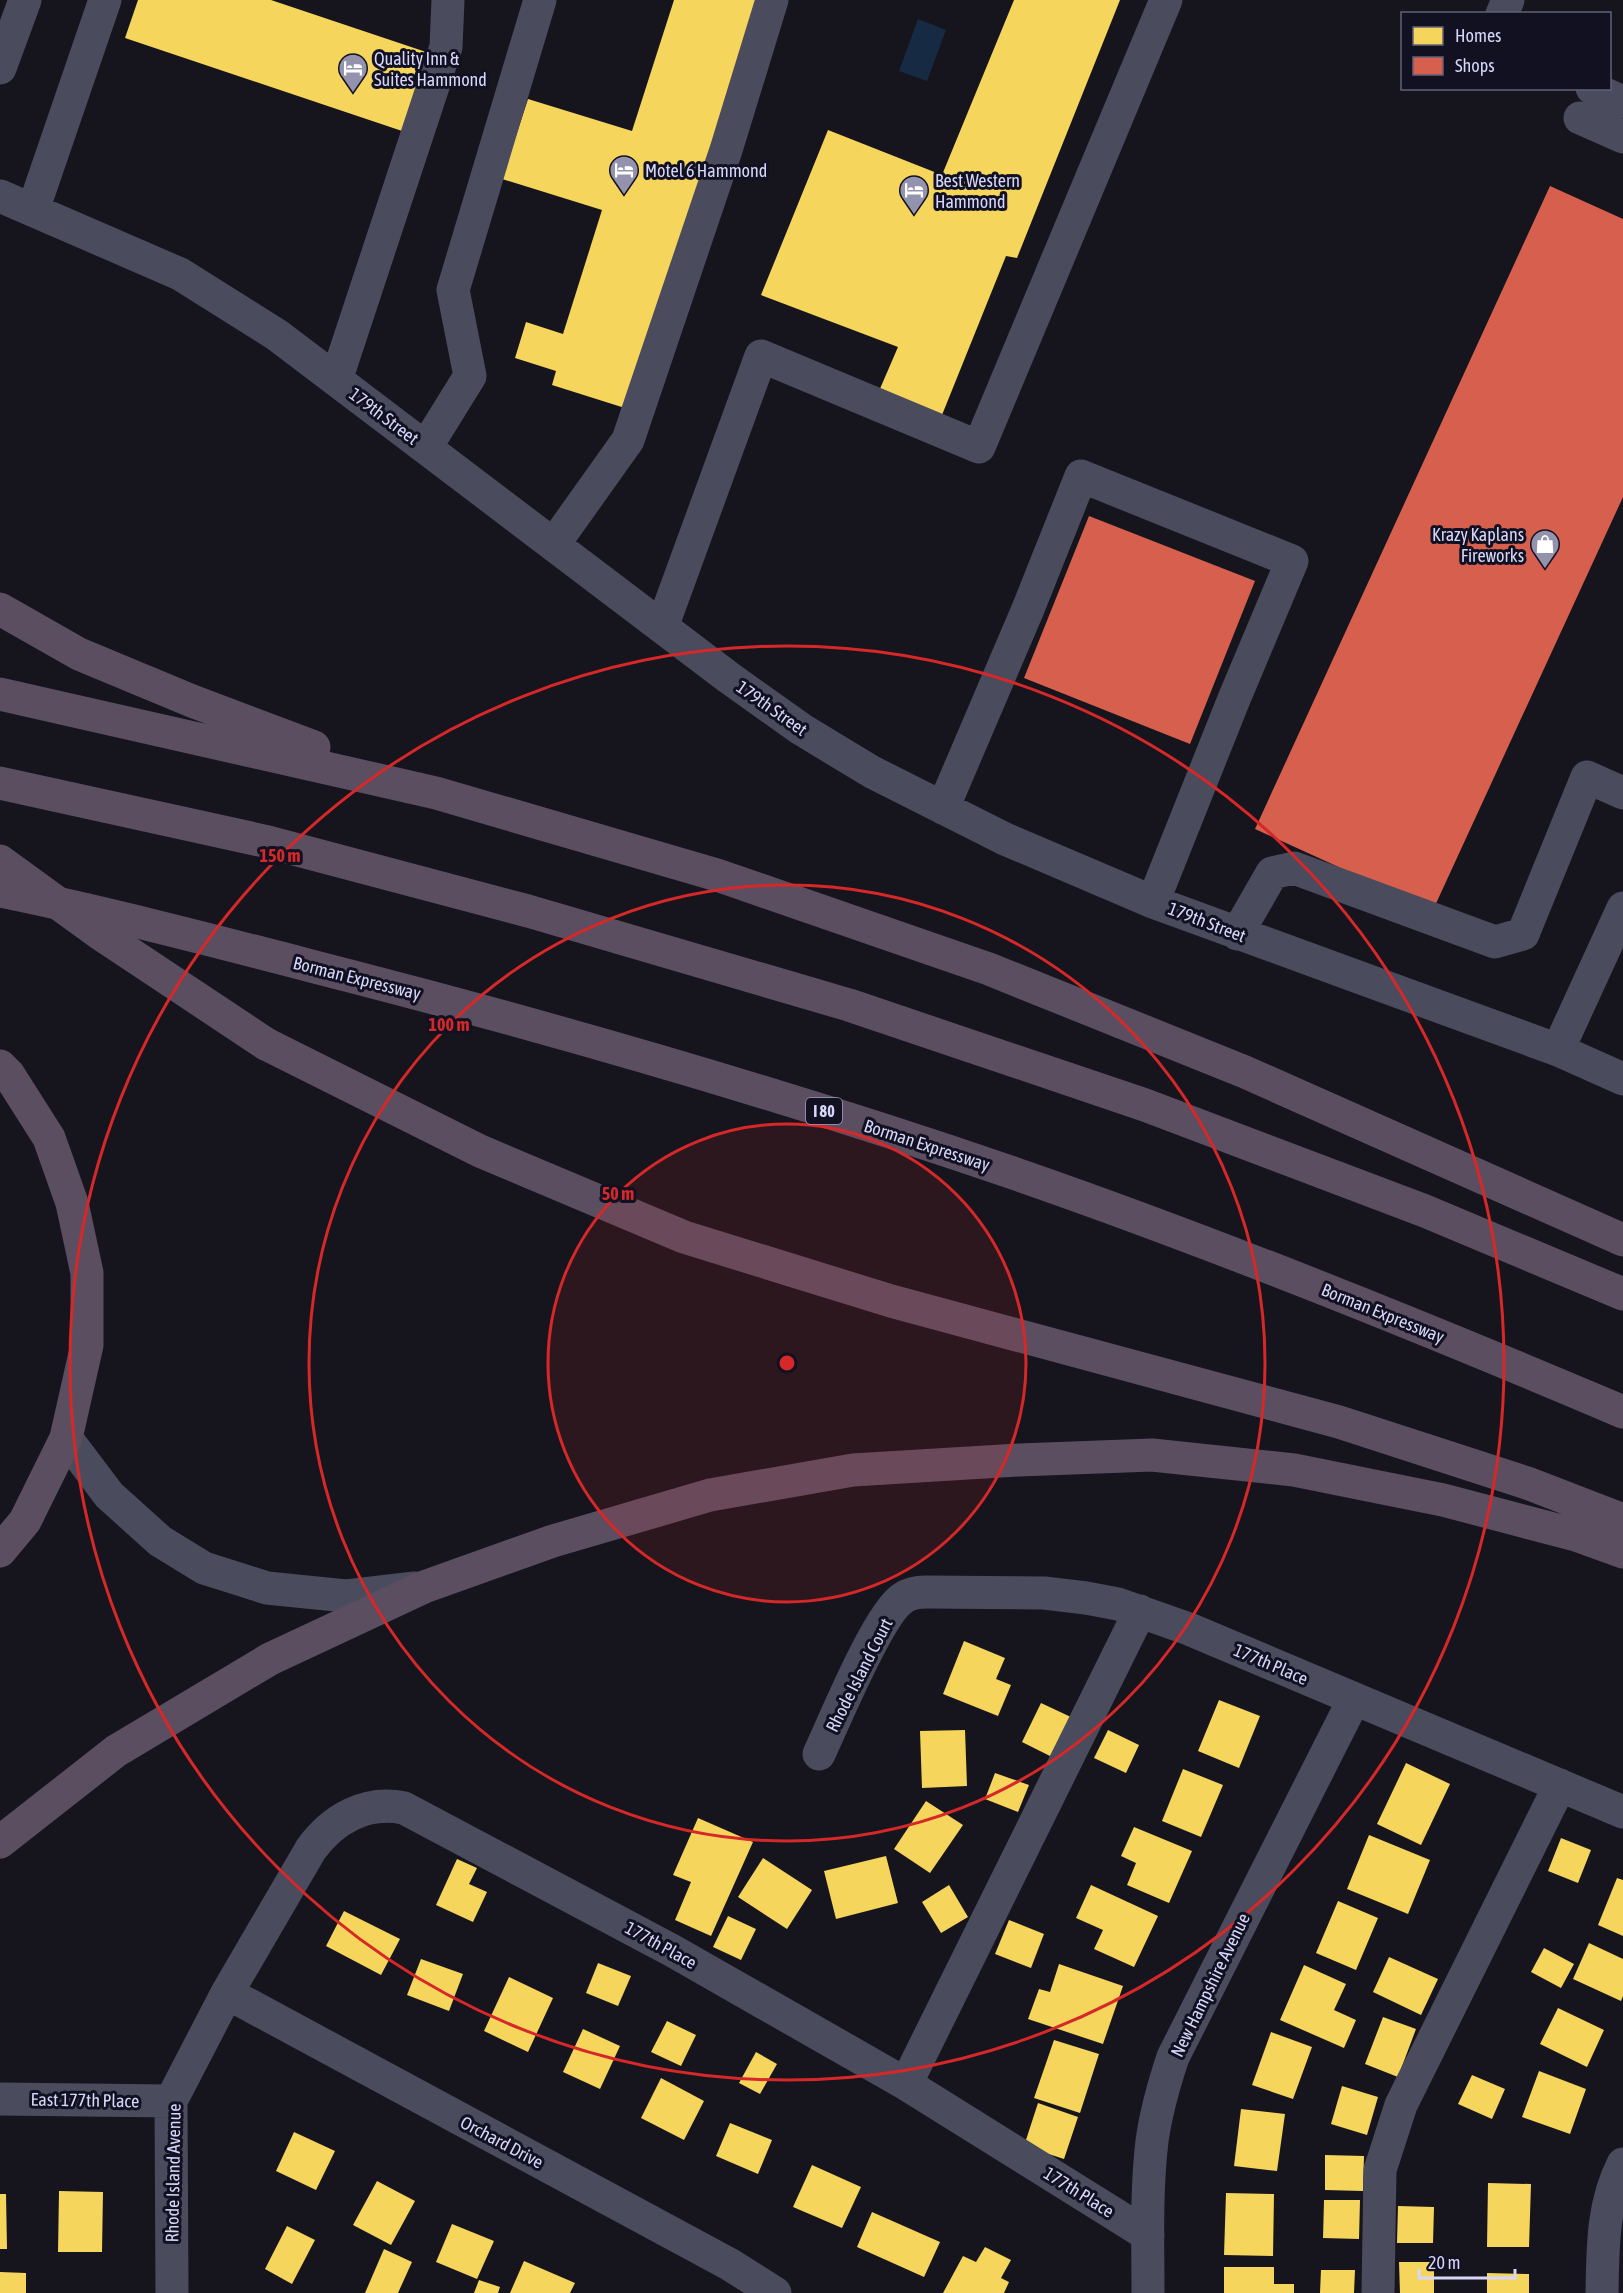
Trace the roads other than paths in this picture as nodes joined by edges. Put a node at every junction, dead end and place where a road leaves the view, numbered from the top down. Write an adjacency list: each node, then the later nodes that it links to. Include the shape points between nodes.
1 (25, 0): 7 (street)
2 (105, 0): 12 (street)
3 (448, 0): 13 (street, via 446,47)
4 (540, 0): 14 (street, via 453,290 470,375)
5 (772, 0): 15 (street, via 628,440)
6 (1166, 0): 17 (street, via 980,447 761,356)
7 (0, 68)
8 (1623, 102): 9 (street)
9 (1586, 103): 10 (street)
10 (1623, 137)
11 (0, 196): 12 (street, 179th Street)
12 (33, 210): 13 (street, 179th Street, via 180,274 276,335)
13 (336, 380): 14 (street, 179th Street)
14 (426, 447): 15 (street, 179th Street)
15 (554, 544): 17 (street, 179th Street)
16 (0, 609): 20 (highway, via 79,654)
17 (662, 627): 22 (street, 179th Street, via 801,729 872,772)
18 (0, 694): 20 (highway)
19 (0, 783): 32 (highway, via 287,847 528,911 849,1005 1145,1105 1425,1211)
20 (436, 793): 31 (highway, via 717,875 989,969 1245,1072)
21 (1623, 793): 27 (street, via 1587,777 1523,934 1495,942 1294,868 1272,873)
22 (943, 808): 25 (street, 179th Street); 25 (street, via 1081,476 1292,561)
23 (0, 861): 35 (highway, bridge, via 99,933 266,1044 480,1151 684,1237 891,1301 1339,1422 1527,1483)
24 (0, 891): 33 (highway, Borman Expressway / I 80, via 98,911 502,1015 819,1109 1018,1175 1272,1269)
25 (1153, 902): 27 (street, 179th Street)
26 (1623, 909): 28 (street)
27 (1237, 934): 28 (street, 179th Street)
28 (1558, 1050): 30 (street, 179th Street)
29 (0, 1066): 34 (highway, via 49,1138 72,1203 87,1273 87,1346)
30 (1623, 1078)
31 (1623, 1240)
32 (1623, 1294)
33 (1623, 1412)
34 (66, 1438): 36 (highway, via 25,1521); 38 (street, via 109,1495 160,1541 204,1568 267,1588 346,1596)
35 (1623, 1520)
36 (0, 1551)
37 (1623, 1552): 38 (highway, via 1576,1535 1443,1500 1294,1470 1141,1455 853,1470 710,1495 553,1541)
38 (424, 1587): 45 (highway, via 270,1659 177,1714 116,1751)
39 (903, 1598): 40 (street, 177th Place, via 926,1592 1044,1593 1119,1604); 42 (street, Rhode Island Court, via 892,1608 875,1637)
40 (1140, 1611): 41 (street, 177th Place); 47 (street)
41 (1354, 1700): 43 (street, 177th Place); 51 (street, New Hampshire Avenue, via 1173,2056 1152,2140)
42 (819, 1754)
43 (1560, 1785): 44 (street, 177th Place); 56 (street, via 1395,2121 1380,2170)
44 (1623, 1812)
45 (0, 1842)
46 (227, 1993): 47 (street, 177th Place, via 323,1833 354,1812 392,1806 673,1951); 49 (street, Rhode Island Avenue); 52 (street, Orchard Drive)
47 (906, 2084): 51 (street, 177th Place)
48 (0, 2099): 49 (street, East 177th Place)
49 (171, 2101): 53 (street, Rhode Island Avenue)
50 (1623, 2164): 57 (street, via 1604,2218)
51 (1148, 2235): 55 (street, New Hampshire Avenue)
52 (737, 2284): 54 (street, Orchard Drive)
53 (172, 2293)
54 (775, 2293)
55 (1148, 2293)
56 (1378, 2293)
57 (1602, 2293)

